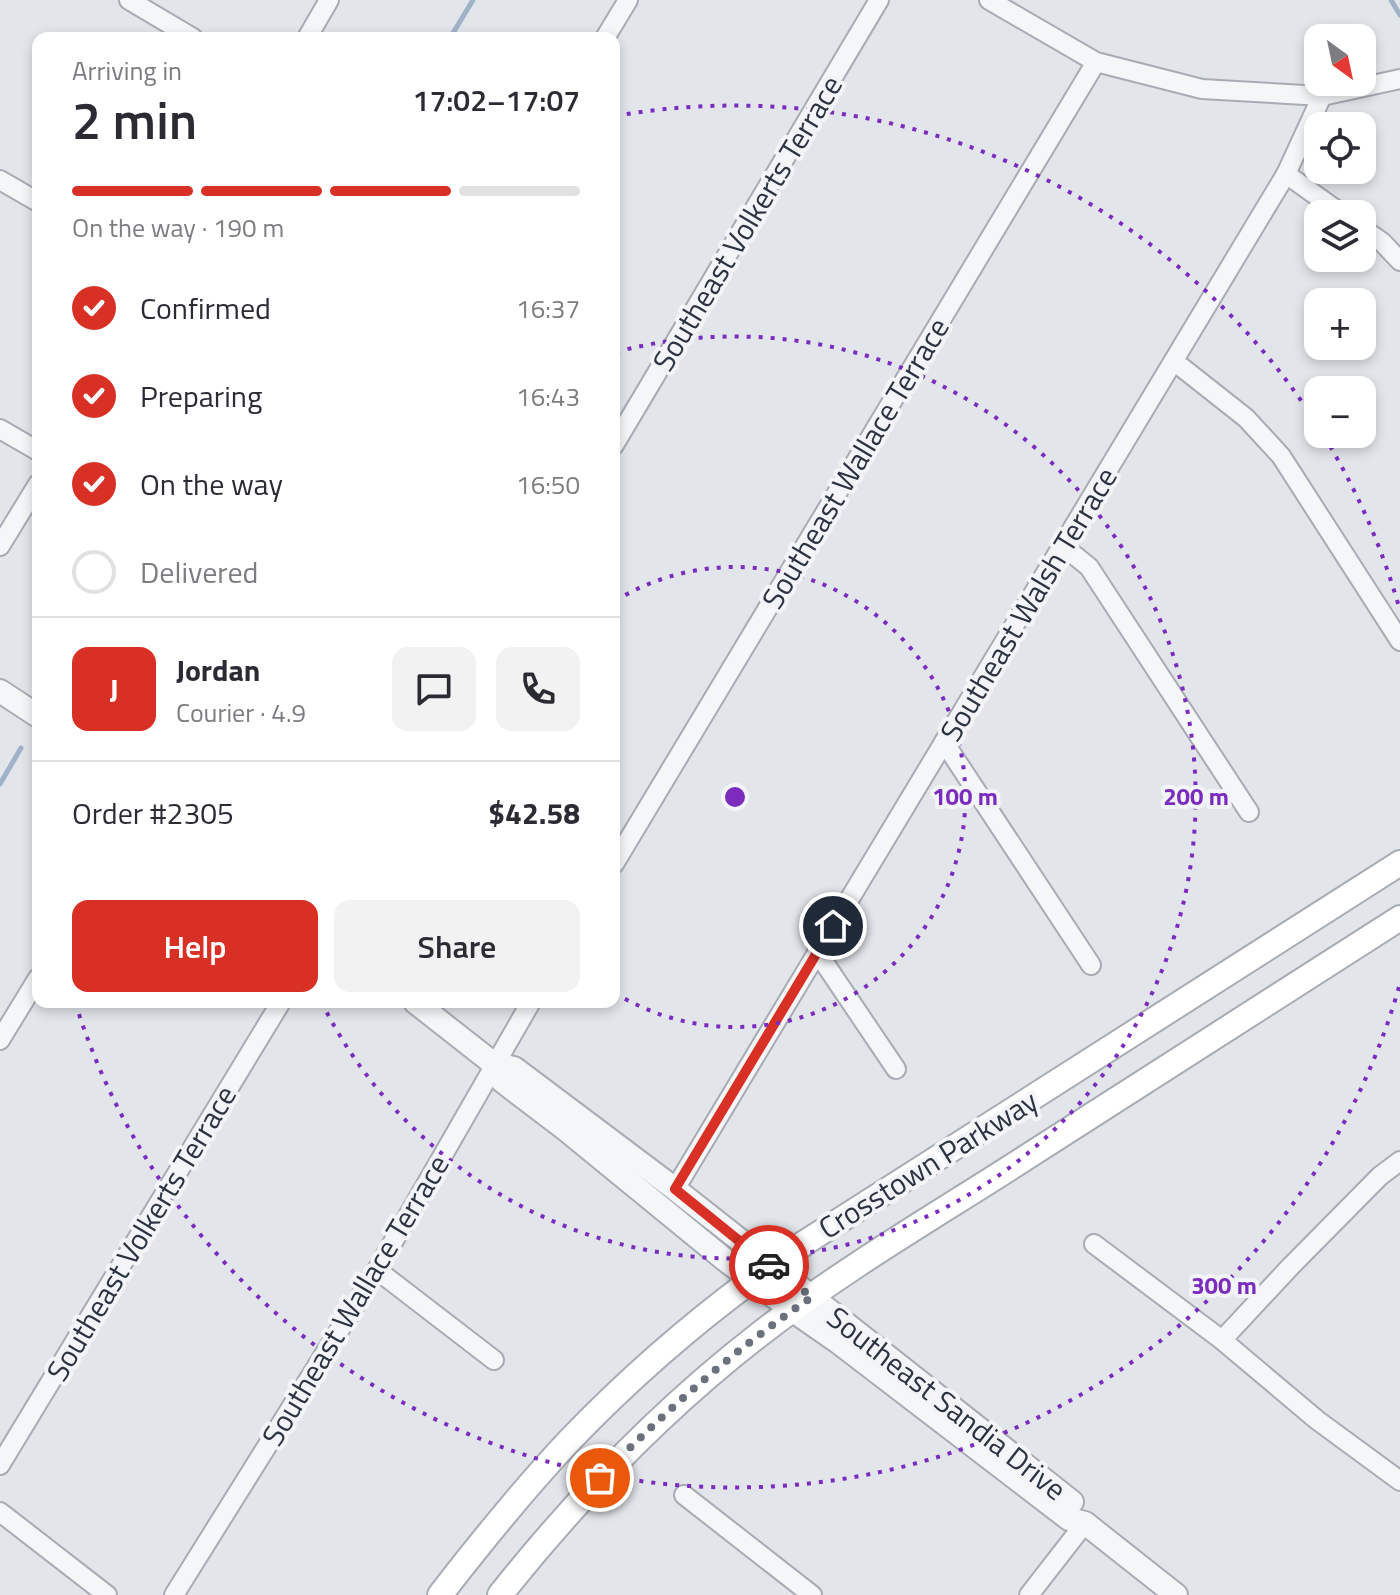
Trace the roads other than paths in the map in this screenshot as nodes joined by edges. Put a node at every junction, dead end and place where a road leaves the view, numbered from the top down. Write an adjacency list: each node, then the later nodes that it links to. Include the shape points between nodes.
1 (129, 0): 6 (street)
2 (329, 0): 7 (street)
3 (628, 0): 8 (street)
4 (879, 0): 22 (street, Southeast Volkerts Terrace)
5 (989, 0): 9 (street)
6 (183, 32)
7 (310, 32)
8 (609, 32)
9 (1096, 62): 12 (street, via 1202,89); 32 (street, Southeast Wallace Terrace)
10 (1400, 79): 11 (street)
11 (1376, 84)
12 (1304, 95)
13 (1322, 96): 14 (street, Southeast Walsh Terrace)
14 (1286, 174): 17 (street); 20 (street, Southeast Walsh Terrace)
15 (0, 180): 16 (street)
16 (32, 199)
17 (1322, 200)
18 (1376, 238): 19 (street)
19 (1400, 261)
20 (1175, 362): 26 (street, Southeast Walsh Terrace); 27 (street, via 1246,418 1281,456)
21 (0, 429): 23 (street)
22 (620, 435)
23 (32, 448)
24 (32, 494): 25 (street)
25 (0, 546)
26 (1063, 546): 30 (street, Southeast Walsh Terrace); 31 (street, via 1089,567)
27 (1400, 641)
28 (0, 691): 29 (street)
29 (32, 712)
30 (944, 742): 35 (street, Southeast Walsh Terrace); 36 (street)
31 (1249, 812)
32 (620, 854)
33 (1400, 863): 48 (main road, Crosstown Parkway)
34 (1400, 918): 49 (main road, Crosstown Parkway)
35 (817, 952): 43 (street); 45 (street, Southeast Walsh Terrace)
36 (1091, 965)
37 (32, 988): 41 (street)
38 (277, 1008): 52 (street, Southeast Volkerts Terrace)
39 (423, 1008): 42 (street, Southeast Sandia Drive)
40 (527, 1008): 42 (street, Southeast Wallace Terrace)
41 (0, 1040)
42 (494, 1064): 45 (street, Southeast Sandia Drive, via 514,1068); 47 (street, Southeast Wallace Terrace); 48 (street, Southeast Sandia Drive, via 502,1081)
43 (896, 1069)
44 (1400, 1161): 50 (street)
45 (675, 1189): 48 (street, Southeast Sandia Drive)
46 (1094, 1244): 50 (street)
47 (377, 1270): 51 (street); 58 (street, Southeast Wallace Terrace)
48 (761, 1273): 49 (street, Southeast Sandia Drive); 59 (main road, Crosstown Parkway, via 639,1373 569,1441)
49 (802, 1304): 56 (street, Southeast Sandia Drive, via 838,1342 1069,1519); 60 (main road, Crosstown Parkway, via 712,1373 626,1452)
50 (1222, 1340): 53 (street)
51 (494, 1360)
52 (0, 1465)
53 (1400, 1481)
54 (684, 1495): 61 (street)
55 (0, 1512): 57 (street)
56 (1085, 1523): 62 (street); 63 (street, Southeast Sandia Drive)
57 (107, 1595)
58 (174, 1595)
59 (440, 1595)
60 (500, 1595)
61 (812, 1595)
62 (1029, 1595)
63 (1176, 1595)

